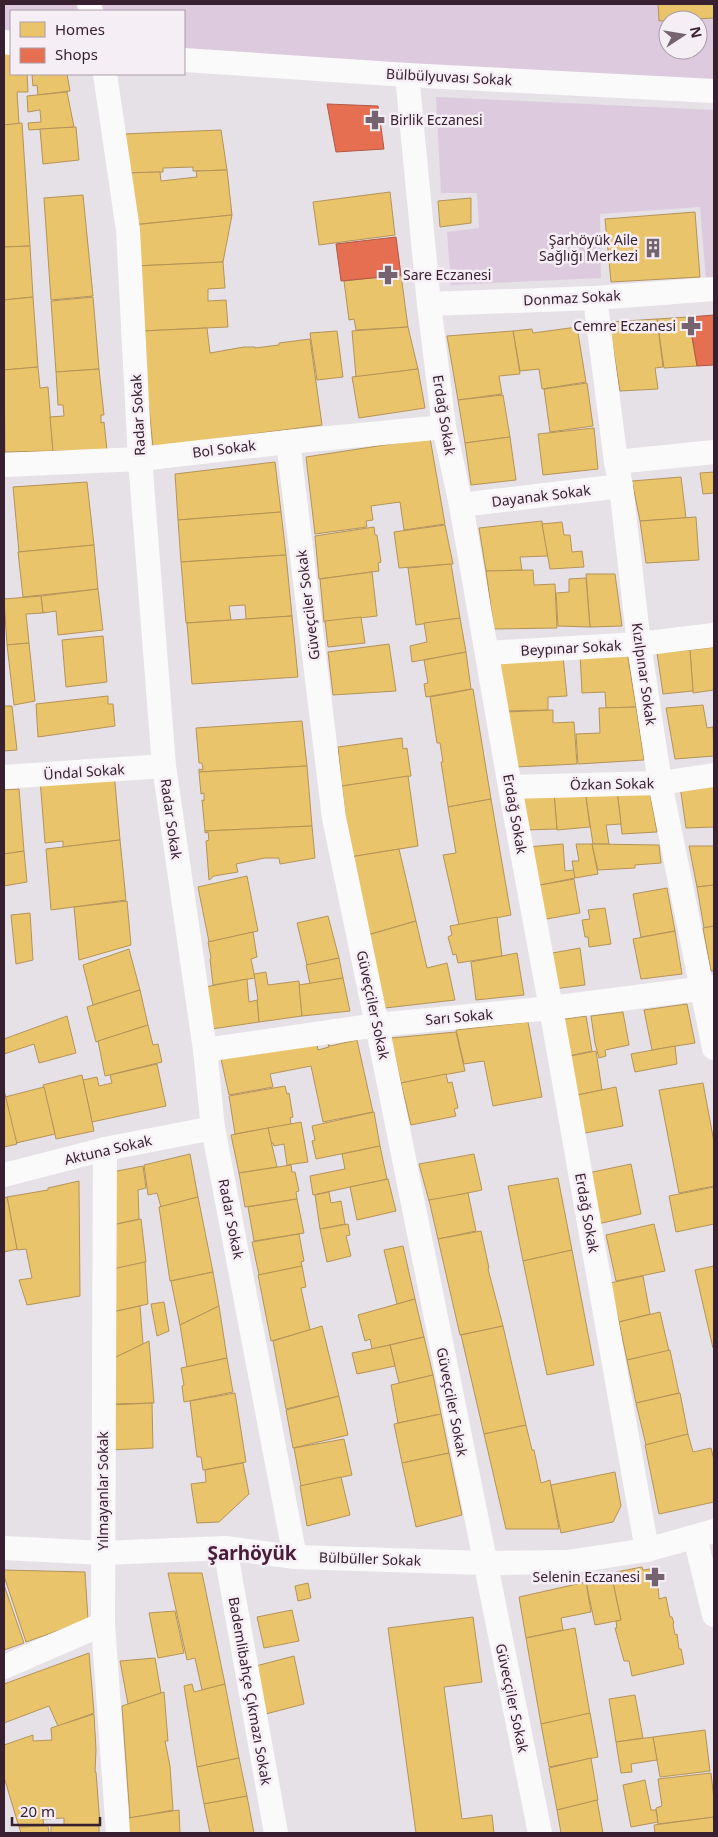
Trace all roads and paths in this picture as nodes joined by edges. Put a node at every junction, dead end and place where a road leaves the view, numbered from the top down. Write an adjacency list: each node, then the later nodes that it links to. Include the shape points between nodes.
1 (185, 60): 3 (street, Bülbülyuvası Sokak)
2 (105, 75): 11 (street, Radar Sokak, via 128,230)
3 (407, 75): 4 (street, Bülbülyuvası Sokak); 7 (street, Erdağ Sokak)
4 (714, 91)
5 (714, 289): 6 (street, Donmaz Sokak)
6 (595, 298): 7 (street, Donmaz Sokak); 12 (street, Kızılpınar Sokak)
7 (429, 304): 8 (street, Erdağ Sokak)
8 (444, 428): 9 (street, Bol Sokak); 15 (street, Erdağ Sokak)
9 (288, 442): 11 (street, Bol Sokak); 26 (street, Güveçciler Sokak, via 334,818)
10 (714, 452): 12 (street)
11 (140, 459): 13 (street, Bol Sokak); 19 (street, Radar Sokak)
12 (616, 462): 14 (street, Kızılpınar Sokak)
13 (4, 465)
14 (621, 486): 15 (street, Dayanak Sokak); 17 (street, Kızılpınar Sokak)
15 (461, 506): 18 (street, Erdağ Sokak)
16 (714, 635): 17 (street, Beypınar Sokak)
17 (639, 644): 18 (street, Beypınar Sokak); 22 (street, Kızılpınar Sokak)
18 (488, 653): 23 (street, Erdağ Sokak)
19 (164, 766): 21 (street, Ündal Sokak); 28 (street, Radar Sokak)
20 (714, 775): 22 (street, Özkan Sokak)
21 (4, 777)
22 (660, 783): 23 (street, Özkan Sokak); 24 (street, Kızılpınar Sokak)
23 (510, 787): 25 (street, Erdağ Sokak)
24 (708, 988): 25 (street, Sarı Sokak); 27 (street, Kızılpınar Sokak)
25 (551, 1008): 26 (street, Sarı Sokak); 35 (street, Erdağ Sokak)
26 (377, 1025): 28 (street, Sarı Sokak); 38 (street, Güveçciler Sokak)
27 (714, 1048)
28 (205, 1050): 29 (street, Radar Sokak)
29 (213, 1128): 30 (street, Aktuna Sokak); 37 (street, Radar Sokak)
30 (105, 1149): 31 (street, Aktuna Sokak); 36 (street, Yılmayanlar Sokak)
31 (4, 1175)
32 (704, 1534): 35 (street, Bülbüller Sokak); 39 (street)
33 (4, 1548): 36 (street, Bülbüller Sokak)
34 (225, 1548): 36 (street, Bülbüller Sokak); 37 (street, Bülbüller Sokak); 43 (street, Bademlibahçe Çıkmazı Sokak)
35 (647, 1550): 38 (street, Bülbüller Sokak, via 567,1562)
36 (103, 1553): 40 (street, Yılmayanlar Sokak)
37 (295, 1557): 38 (street, Bülbüller Sokak)
38 (484, 1563): 44 (street, Güvecçiler Sokak)
39 (714, 1615)
40 (103, 1624): 41 (street); 42 (street, Yılmayanlar Sokak)
41 (4, 1666)
42 (118, 1833)
43 (276, 1833)
44 (540, 1833)

